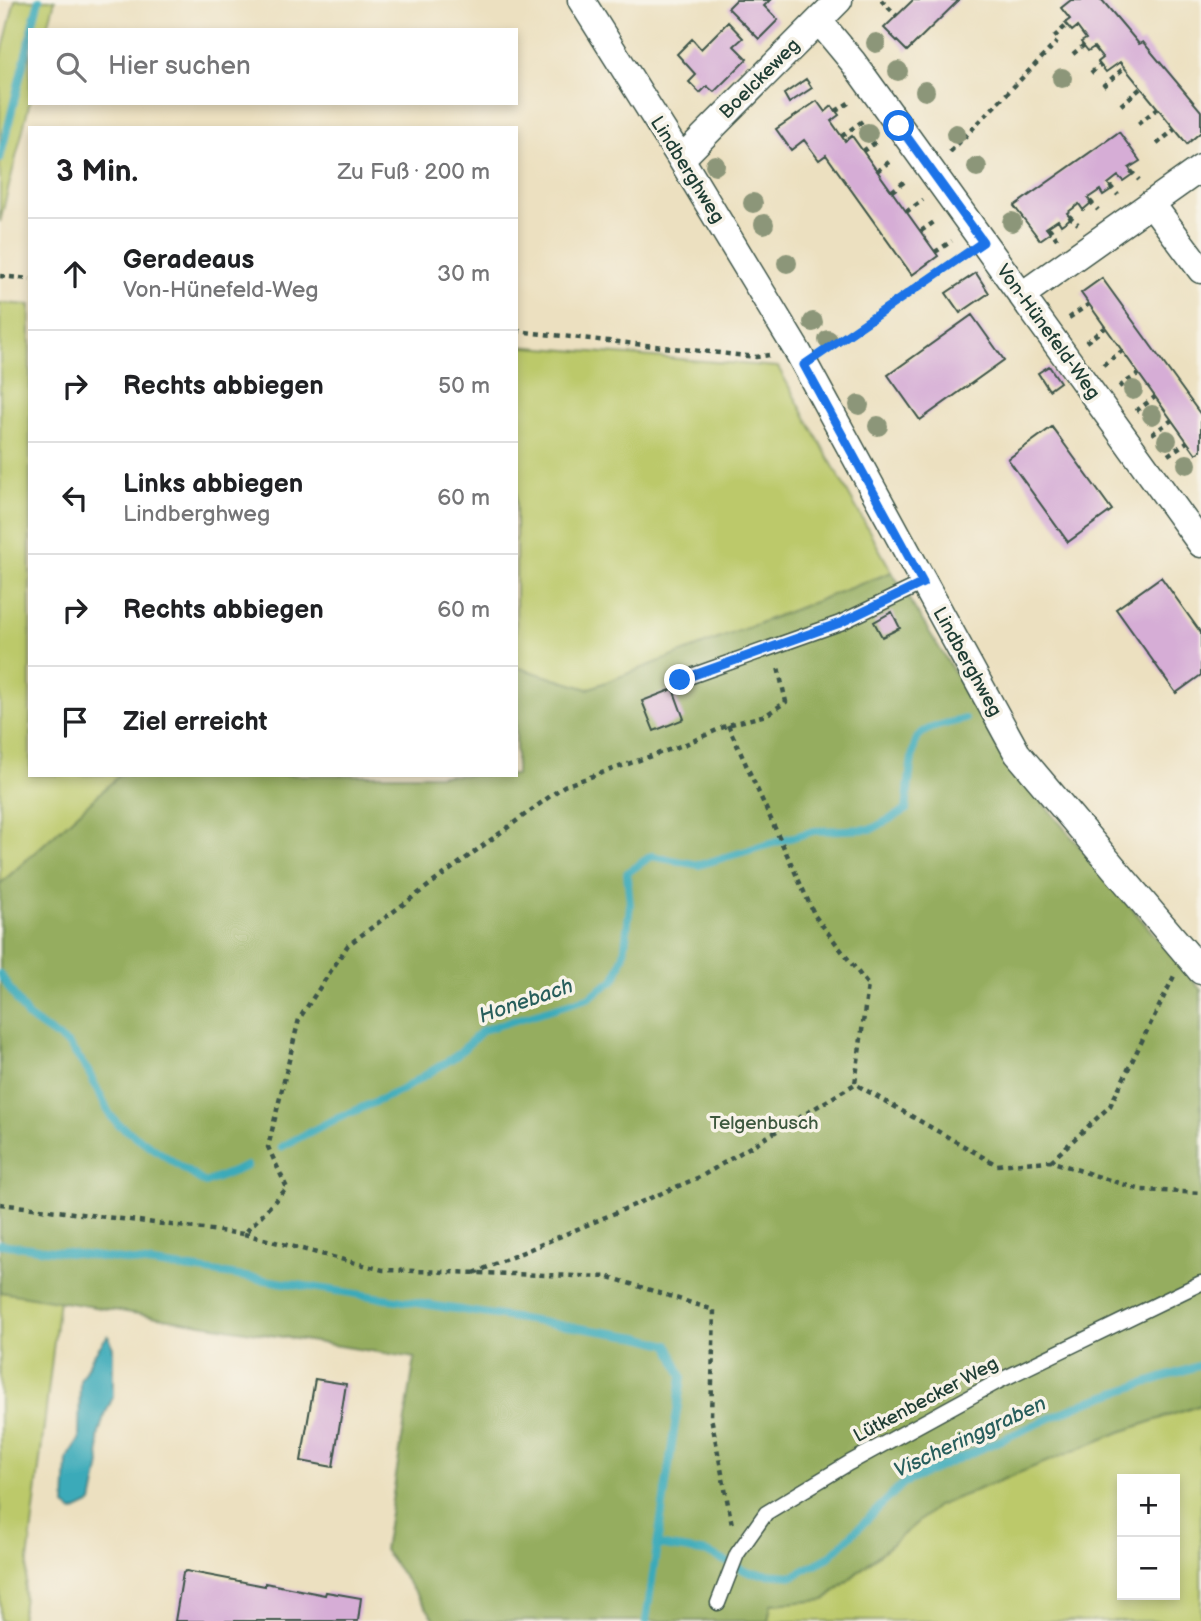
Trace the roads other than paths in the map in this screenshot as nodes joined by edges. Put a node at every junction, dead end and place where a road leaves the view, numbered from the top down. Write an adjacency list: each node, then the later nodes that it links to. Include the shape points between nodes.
1 (581, 0): 4 (street, Lindberghweg)
2 (839, 0): 3 (street, Boelckeweg)
3 (819, 21): 4 (street, Boelckeweg); 8 (street, Von-Hünefeld-Weg)
4 (681, 159): 10 (street, Lindberghweg, via 801,358)
5 (1201, 168): 6 (street)
6 (1151, 203): 7 (street); 8 (street)
7 (1201, 270)
8 (1021, 295): 9 (street, Von-Hünefeld-Weg)
9 (1201, 544)
10 (923, 583): 11 (lane, via 840,623); 12 (street, Lindberghweg, via 1017,753)
11 (680, 680)
12 (1194, 963)
13 (1201, 1283): 14 (lane, Lütkenbecker Weg, via 997,1382 766,1513 737,1554)
14 (718, 1603)

